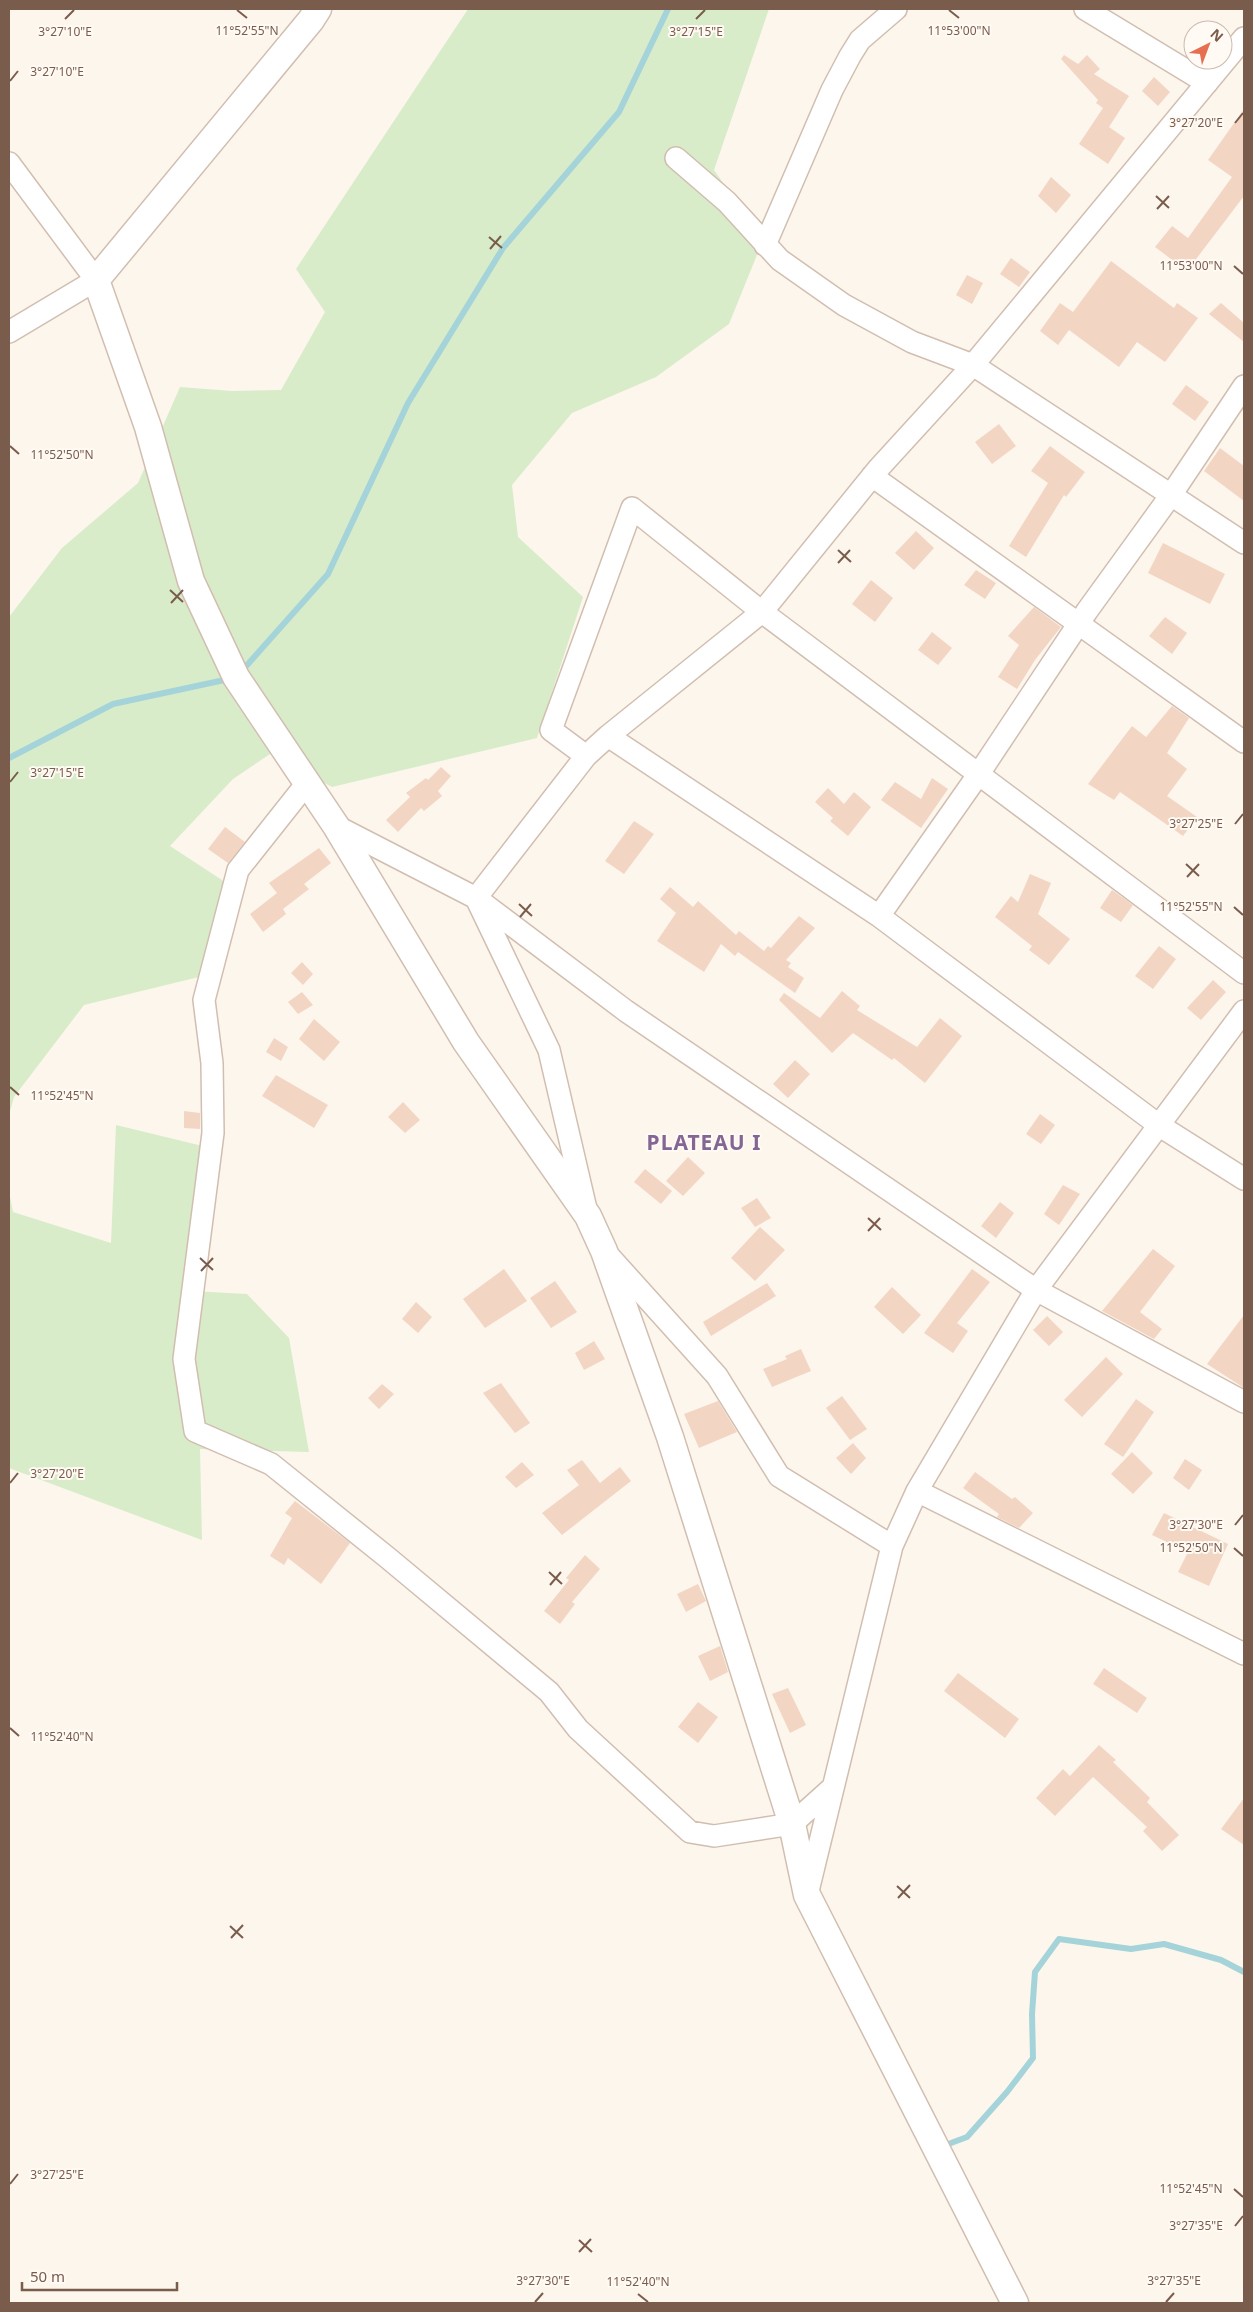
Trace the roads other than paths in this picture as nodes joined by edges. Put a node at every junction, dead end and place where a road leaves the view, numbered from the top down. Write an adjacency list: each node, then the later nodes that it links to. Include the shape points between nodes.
1 (318, 9): 9 (street)
2 (896, 9): 8 (street, via 860,40 850,56)
3 (1085, 9): 5 (street)
4 (1244, 38): 5 (street)
5 (1207, 83): 11 (street)
6 (676, 158): 8 (street, via 727,202)
7 (9, 164): 9 (street)
8 (765, 245): 11 (street, via 780,260 844,304 912,342)
9 (96, 280): 10 (street); 22 (street, via 148,427 190,581 236,677)
10 (9, 332)
11 (973, 364): 13 (street); 14 (street)
12 (1244, 386): 14 (street)
13 (872, 476): 16 (street); 17 (street)
14 (1171, 495): 15 (street); 17 (street)
15 (1244, 543)
16 (762, 612): 18 (street); 20 (street, via 632,508 551,730); 21 (street)
17 (1079, 623): 19 (street); 21 (street)
18 (608, 736): 20 (street); 25 (street)
19 (1244, 742)
20 (586, 756): 24 (street)
21 (978, 775): 25 (street); 26 (street)
22 (307, 783): 23 (street); 38 (street, via 238,870 204,1000 212,1063 213,1133 184,1359 195,1431 271,1464 388,1558 549,1692 578,1729 690,1832 714,1836)
23 (336, 826): 24 (street); 30 (street, via 466,1042)
24 (476, 898): 30 (street, via 548,1050); 32 (street, via 626,1011)
25 (878, 916): 28 (street)
26 (1244, 974)
27 (1244, 1011): 28 (street)
28 (1160, 1126): 29 (street); 32 (street)
29 (1244, 1180)
30 (588, 1216): 31 (street)
31 (604, 1251): 35 (street, via 717,1376 779,1476); 38 (street, via 670,1437)
32 (1036, 1290): 33 (street); 34 (street)
33 (1244, 1402)
34 (917, 1491): 35 (street); 36 (street)
35 (892, 1546): 37 (street)
36 (1244, 1654)
37 (831, 1789): 38 (street); 39 (street)
38 (792, 1824): 39 (street)
39 (807, 1895): 40 (street)
40 (1015, 2303)

